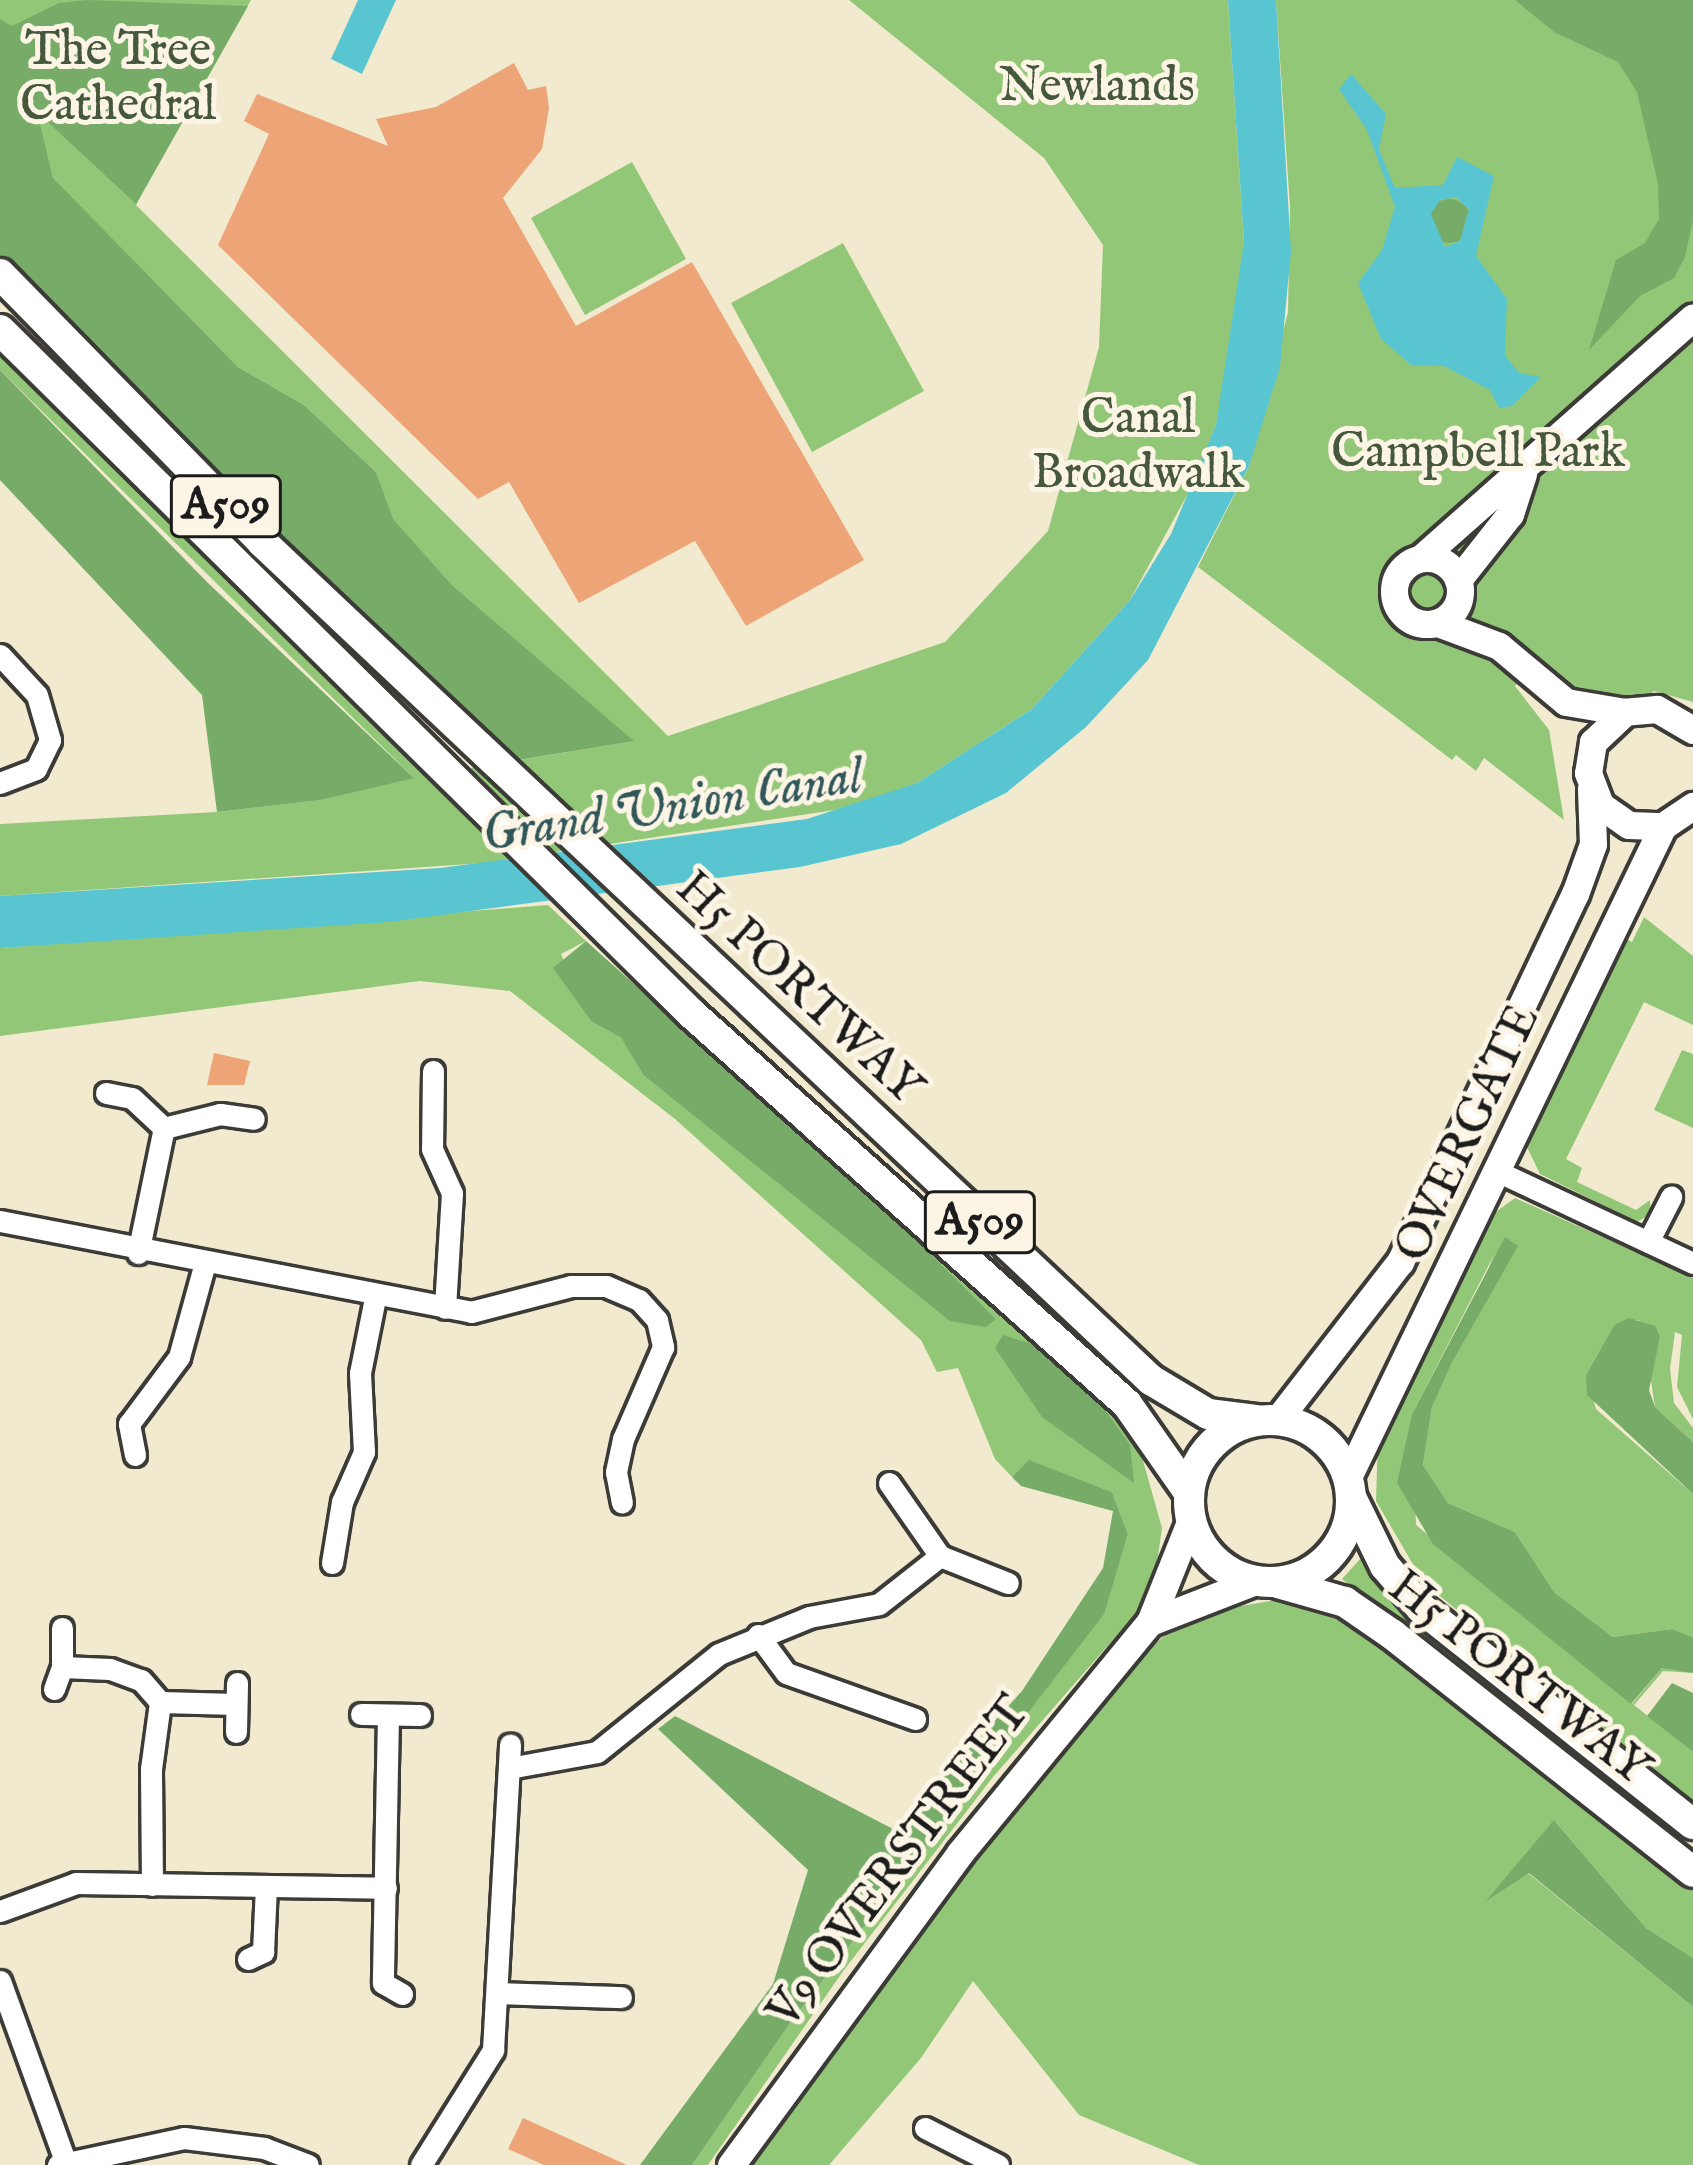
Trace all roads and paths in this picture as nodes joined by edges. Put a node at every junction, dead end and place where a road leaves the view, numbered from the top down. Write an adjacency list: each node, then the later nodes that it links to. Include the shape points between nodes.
1 (0, 274): 30 (main road, H5 PORTWAY / A509, via 459,730 1151,1380 1208,1414)
2 (1693, 317): 4 (street, via 1604,388)
3 (0, 330): 35 (main road, H5 PORTWAY / A509, via 692,1014 1127,1404)
4 (1522, 474): 5 (street); 6 (street, via 1510,514)
5 (1421, 559): 6 (street, via 1448,565); 7 (street, via 1403,568 1394,598 1413,621)
6 (1460, 584): 7 (street, via 1455,609); 8 (street)
7 (1438, 623): 8 (street)
8 (1499, 646): 10 (street)
9 (0, 655): 14 (street, via 37,695 50,740 36,769)
10 (1566, 702): 11 (street); 13 (street)
11 (1625, 712): 12 (street, via 1658,709); 13 (street, via 1601,730)
12 (1693, 730)
13 (1588, 757): 15 (street, OVERGATE)
14 (0, 784)
15 (1592, 789): 16 (street, via 1628,825); 30 (street, OVERGATE, via 1593,844 1575,894 1400,1262)
16 (1681, 819): 21 (street, OVERGATE, via 1639,878)
17 (433, 1071): 29 (street, via 433,1149 452,1193)
18 (106, 1093): 20 (street, via 132,1098)
19 (254, 1119): 20 (street, via 220,1114)
20 (164, 1128): 25 (street)
21 (1501, 1173): 24 (street); 33 (street, OVERGATE, via 1365,1429)
22 (1671, 1197): 24 (street)
23 (0, 1221): 25 (street)
24 (1648, 1242): 26 (street)
25 (139, 1252): 27 (street)
26 (1693, 1263)
27 (204, 1266): 28 (street); 31 (street, via 178,1357 129,1424)
28 (375, 1298): 29 (street); 37 (street, via 360,1373 364,1452 342,1502)
29 (445, 1308): 34 (street, via 491,1309 571,1286 606,1286 639,1300 657,1320 663,1347 623,1439)
30 (1267, 1420): 33 (main road, A509, via 1322,1438); 35 (main road, via 1210,1444)
31 (135, 1455)
32 (889, 1483): 36 (street)
33 (1349, 1487): 38 (main road, via 1330,1555 1301,1577); 53 (main road, H5 PORTWAY / A509, via 1385,1566 1421,1608)
34 (622, 1502)
35 (1189, 1507): 38 (main road, A509, via 1214,1561); 40 (street, V9 OVERSTREET)
36 (940, 1556): 39 (street); 42 (street, via 911,1587 879,1604)
37 (332, 1563)
38 (1265, 1582): 40 (street, V9 OVERSTREET); 54 (main road, H5 PORTWAY / A509, via 1361,1612)
39 (1008, 1583)
40 (1150, 1622): 68 (street, V9 OVERSTREET, via 960,1853)
41 (62, 1628): 43 (street)
42 (758, 1635): 49 (street, via 786,1673); 52 (street, via 704,1665 597,1752)
43 (62, 1667): 44 (street); 45 (street, via 141,1680)
44 (54, 1689)
45 (160, 1702): 50 (street, via 237,1694); 55 (street, via 151,1769)
46 (361, 1714): 48 (street)
47 (420, 1714): 48 (street)
48 (388, 1715): 57 (street)
49 (915, 1719)
50 (236, 1732)
51 (509, 1744): 52 (street)
52 (509, 1768): 61 (street)
53 (1693, 1824)
54 (1693, 1872)
55 (152, 1885): 56 (street); 58 (street, via 76,1882)
56 (266, 1886): 57 (street); 59 (street, via 263,1952)
57 (386, 1888): 62 (street, via 383,1982)
58 (0, 1911)
59 (248, 1959)
60 (0, 1981): 65 (street)
61 (499, 1993): 63 (street); 67 (street, via 484,2070)
62 (402, 1994)
63 (621, 1997)
64 (925, 2128): 69 (street)
65 (61, 2163): 66 (street, via 184,2138 264,2148)
66 (308, 2165)
67 (421, 2165)
68 (730, 2165)
69 (998, 2165)

